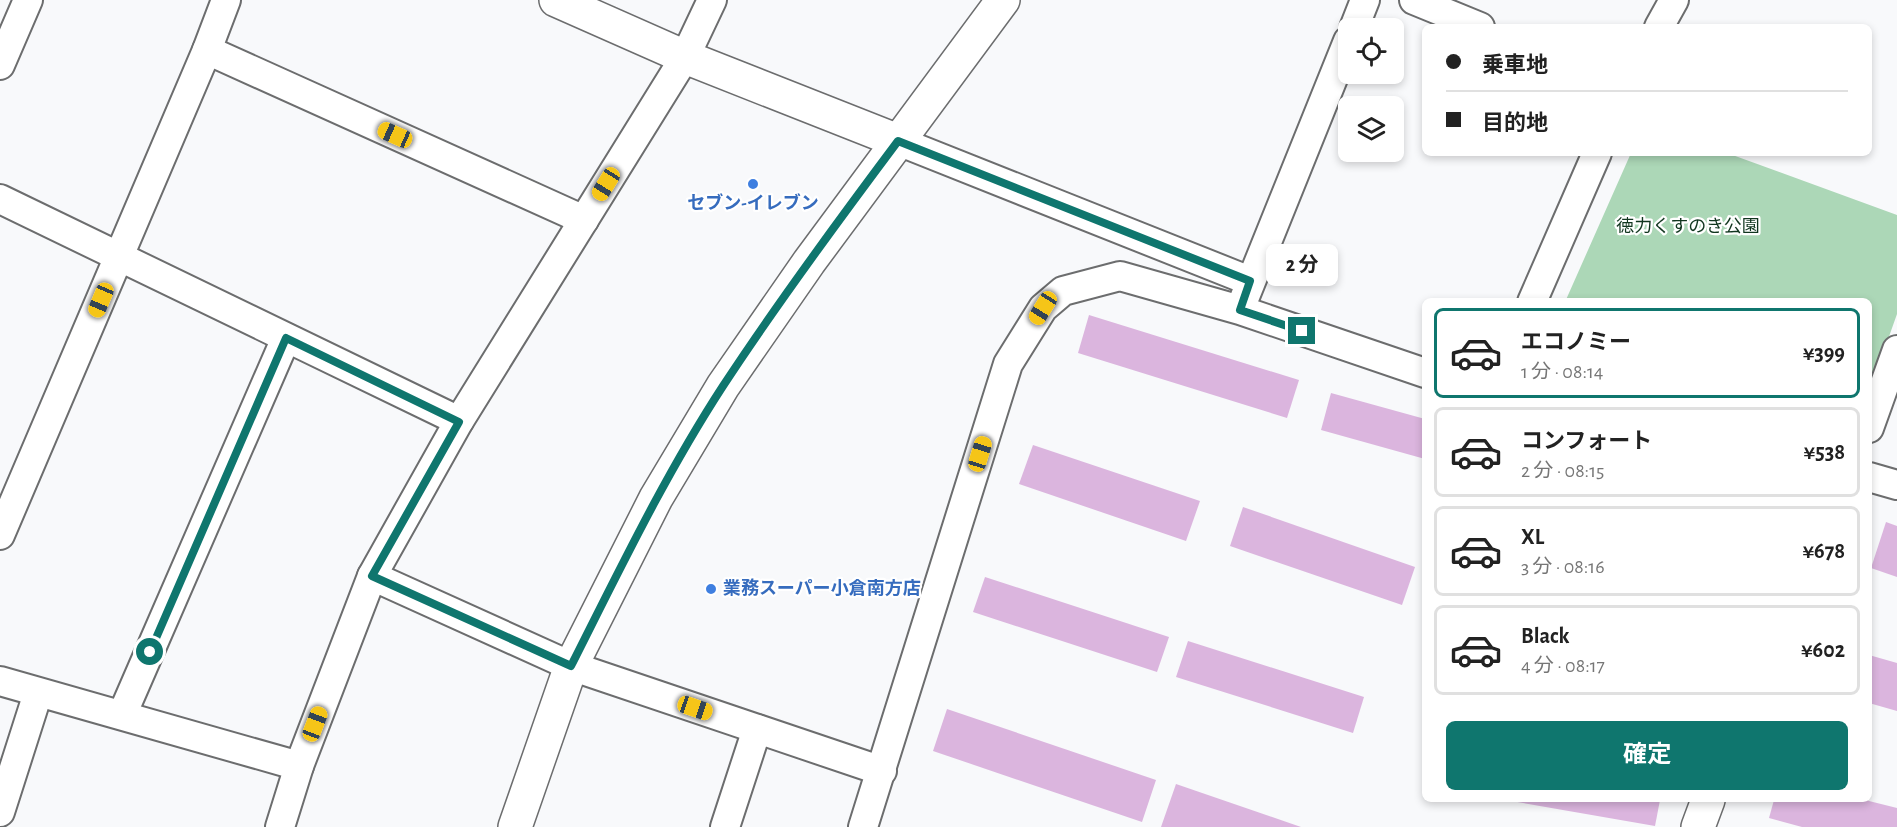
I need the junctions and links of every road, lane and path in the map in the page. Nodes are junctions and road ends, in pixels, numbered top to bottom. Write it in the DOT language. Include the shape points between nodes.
graph roads {
  1 [pos="28,0"];
  2 [pos="226,0"];
  3 [pos="556,0"];
  4 [pos="712,0"];
  5 [pos="1004,0"];
  6 [pos="1365,0"];
  7 [pos="1414,0"];
  8 [pos="1674,0"];
  9 [pos="1358,18"];
  10 [pos="1473,24"];
  11 [pos="1661,24"];
  12 [pos="207,50"];
  13 [pos="685,57"];
  14 [pos="0,65"];
  15 [pos="1338,65"];
  16 [pos="898,141"];
  17 [pos="1596,156"];
  18 [pos="0,199"];
  19 [pos="584,220"];
  20 [pos="119,257"];
  21 [pos="1250,281"];
  22 [pos="1534,298"];
  23 [pos="1240,310"];
  24 [pos="286,338"];
  25 [pos="1897,350"];
  26 [pos="1422,372"];
  27 [pos="1872,420"];
  28 [pos="459,422"];
  29 [pos="1872,478"];
  30 [pos="1897,485"];
  31 [pos="0,535"];
  32 [pos="372,576"];
  33 [pos="571,666"];
  34 [pos="0,681"];
  35 [pos="38,693"];
  36 [pos="122,715"];
  37 [pos="758,729"];
  38 [pos="300,766"];
  39 [pos="882,771"];
  40 [pos="1707,802"];
  41 [pos="0,812"];
  42 [pos="280,827"];
  43 [pos="515,827"];
  44 [pos="725,827"];
  45 [pos="863,827"];
  46 [pos="1698,827"];
  1 -- 14 [label="street"];
  2 -- 12 [label="street"];
  3 -- 13 [label="street"];
  4 -- 13 [label="street"];
  5 -- 16 [label="street"];
  6 -- 9 [label="street"];
  7 -- 10 [label="street"];
  8 -- 11 [label="street"];
  12 -- 19 [label="street"];
  12 -- 20 [label="street"];
  13 -- 16 [label="street"];
  13 -- 19 [label="street"];
  15 -- 21 [label="street"];
  16 -- 21 [label="street"];
  16 -- 33 [label="street" via="723,386 656,498"];
  17 -- 22 [label="street"];
  18 -- 20 [label="street"];
  19 -- 28 [label="street"];
  20 -- 24 [label="street"];
  20 -- 31 [label="street"];
  21 -- 23 [label="street"];
  23 -- 26 [label="street"];
  23 -- 39 [label="street" via="1120,276 1063,291 1043,308 1008,364"];
  24 -- 28 [label="street"];
  24 -- 36 [label="street"];
  25 -- 27 [label="street"];
  28 -- 32 [label="street"];
  29 -- 30 [label="street"];
  32 -- 33 [label="street"];
  32 -- 38 [label="street"];
  33 -- 37 [label="street"];
  33 -- 43 [label="street"];
  34 -- 35 [label="street"];
  35 -- 36 [label="street"];
  35 -- 41 [label="street"];
  36 -- 38 [label="street"];
  37 -- 39 [label="street"];
  37 -- 44 [label="street"];
  38 -- 42 [label="street"];
  39 -- 45 [label="street"];
  40 -- 46 [label="street"];
}
